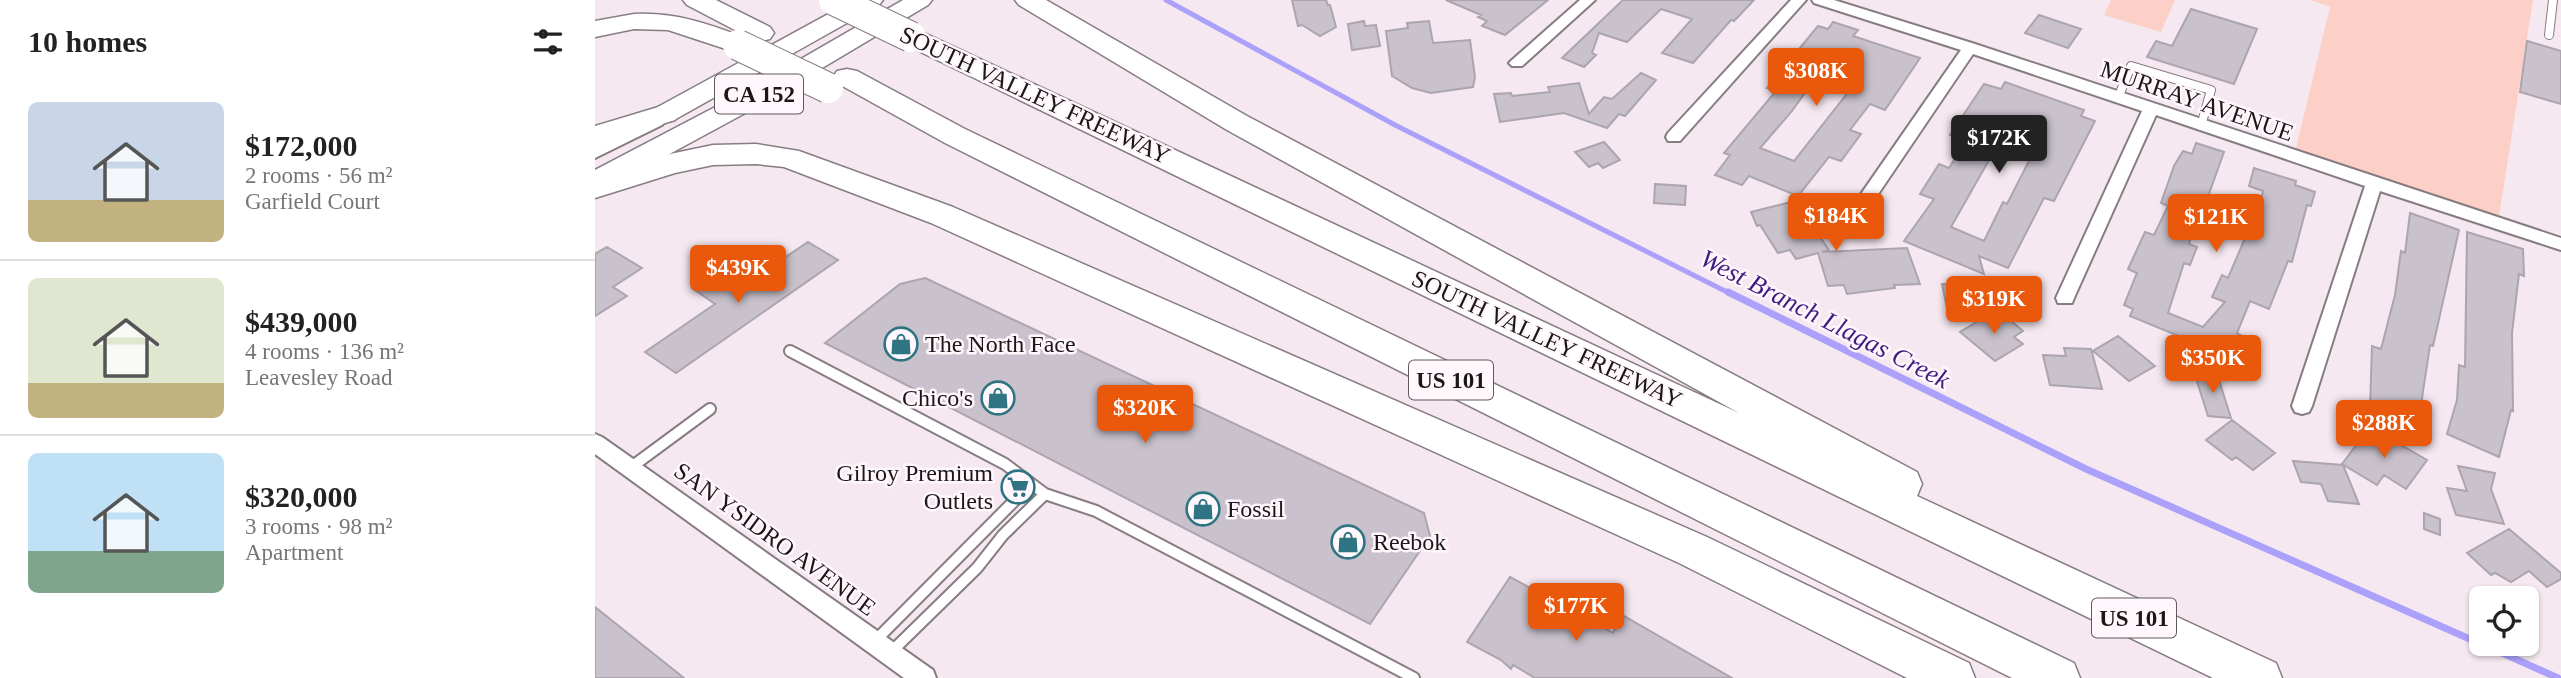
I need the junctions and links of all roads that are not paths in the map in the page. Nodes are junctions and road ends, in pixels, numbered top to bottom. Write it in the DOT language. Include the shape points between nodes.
graph roads {
  1 [pos="696,0"];
  2 [pos="834,0"];
  3 [pos="871,0"];
  4 [pos="921,0"];
  5 [pos="1028,0"];
  6 [pos="1588,0"];
  7 [pos="1799,0"];
  8 [pos="1819,0"];
  9 [pos="2553,0"];
  10 [pos="595,29"];
  11 [pos="2549,35"];
  12 [pos="750,39"];
  13 [pos="1970,47"];
  14 [pos="1517,63"];
  15 [pos="2118,97"];
  16 [pos="2151,109"];
  17 [pos="665,114"];
  18 [pos="2201,126"];
  19 [pos="595,136"];
  20 [pos="1674,137"];
  21 [pos="595,150"];
  22 [pos="595,182"];
  23 [pos="2374,185"];
  24 [pos="595,188"];
  25 [pos="1858,211"];
  26 [pos="2561,244"];
  27 [pos="2065,298"];
  28 [pos="790,351"];
  29 [pos="2302,406"];
  30 [pos="710,409"];
  31 [pos="595,443"];
  32 [pos="630,468"];
  33 [pos="1031,484"];
  34 [pos="1045,494"];
  35 [pos="2009,559"];
  36 [pos="882,648"];
  37 [pos="924,678"];
  38 [pos="1414,678"];
  39 [pos="1953,678"];
  40 [pos="2058,678"];
  41 [pos="2260,678"];
  1 -- 12 [label="highway"];
  2 -- 35 [label="highway, SOUTH VALLEY FREEWAY / US 101, bridge"];
  3 -- 17 [label="main road"];
  4 -- 22 [label="main road, CA 152"];
  5 -- 35 [label="highway" via="1237,123 1918,492"];
  6 -- 14 [label="street"];
  7 -- 20 [label="street"];
  8 -- 13 [label="street, MURRAY AVENUE"];
  9 -- 11 [label="lane"];
  10 -- 12 [label="highway" via="637,21 671,21"];
  12 -- 40 [label="highway, US 101, bridge"];
  13 -- 15 [label="street, MURRAY AVENUE"];
  13 -- 25 [label="street"];
  15 -- 16 [label="street, MURRAY AVENUE"];
  15 -- 18 [label="lane" via="2131,66 2211,90"];
  16 -- 18 [label="street, MURRAY AVENUE"];
  16 -- 27 [label="street"];
  17 -- 19 [label="highway"];
  17 -- 21 [label="main road"];
  18 -- 23 [label="street, MURRAY AVENUE"];
  23 -- 26 [label="street, MURRAY AVENUE"];
  23 -- 29 [label="street"];
  24 -- 39 [label="highway" via="713,155 756,153 800,162 942,215 1681,545"];
  28 -- 33 [label="lane" via="1005,464"];
  30 -- 32 [label="lane"];
  31 -- 32 [label="street, SAN YSIDRO AVENUE"];
  32 -- 36 [label="street, SAN YSIDRO AVENUE"];
  33 -- 34 [label="lane"];
  33 -- 36 [label="lane" via="975,538"];
  34 -- 36 [label="lane" via="978,568"];
  34 -- 38 [label="lane" via="1096,511"];
  35 -- 41 [label="highway, SOUTH VALLEY FREEWAY / US 101"];
  36 -- 37 [label="street, SAN YSIDRO AVENUE"];
}
